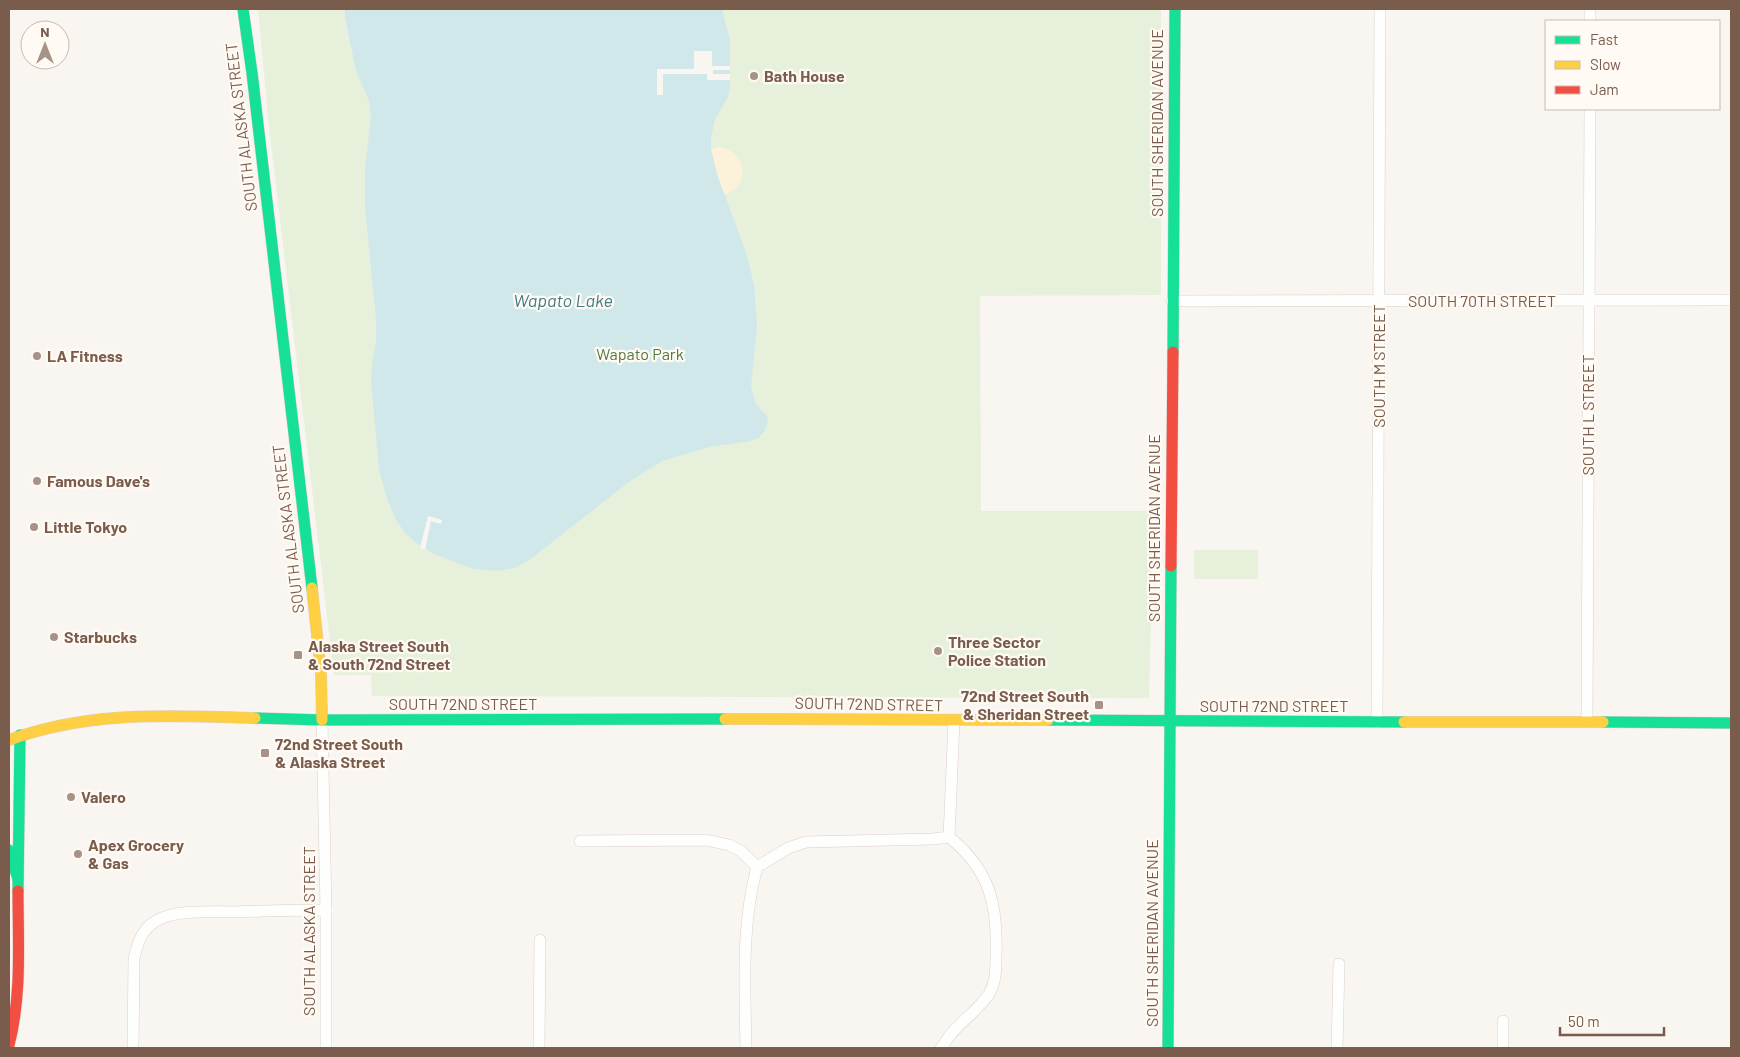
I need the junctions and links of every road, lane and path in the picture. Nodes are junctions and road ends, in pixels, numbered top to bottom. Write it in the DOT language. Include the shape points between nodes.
graph roads {
  1 [pos="243,9"];
  2 [pos="1175,9"];
  3 [pos="1380,9"];
  4 [pos="1590,110"];
  5 [pos="1589,300"];
  6 [pos="1731,300"];
  7 [pos="1172,301"];
  8 [pos="1379,301"];
  9 [pos="322,720"];
  10 [pos="954,721"];
  11 [pos="1169,722"];
  12 [pos="1377,722"];
  13 [pos="1587,722"];
  14 [pos="1731,723"];
  15 [pos="20,735"];
  16 [pos="9,740"];
  17 [pos="949,837"];
  18 [pos="580,841"];
  19 [pos="9,850"];
  20 [pos="757,866"];
  21 [pos="18,879"];
  22 [pos="326,910"];
  23 [pos="540,940"];
  24 [pos="1339,964"];
  25 [pos="1503,1021"];
  26 [pos="9,1046"];
  27 [pos="133,1048"];
  28 [pos="326,1048"];
  29 [pos="539,1048"];
  30 [pos="746,1048"];
  31 [pos="941,1048"];
  32 [pos="1168,1048"];
  33 [pos="1337,1048"];
  34 [pos="1503,1048"];
  1 -- 9 [label="main road, SOUTH ALASKA STREET" via="316,625"];
  2 -- 7 [label="main road, SOUTH SHERIDAN AVENUE"];
  3 -- 8 [label="street, SOUTH M STREET"];
  4 -- 5 [label="street, SOUTH L STREET"];
  5 -- 6 [label="street, SOUTH 70TH STREET"];
  5 -- 8 [label="street, SOUTH 70TH STREET"];
  5 -- 13 [label="street, SOUTH L STREET"];
  7 -- 8 [label="street, SOUTH 70TH STREET"];
  7 -- 11 [label="main road, SOUTH SHERIDAN AVENUE"];
  8 -- 12 [label="street, SOUTH M STREET"];
  9 -- 10 [label="main road, SOUTH 72ND STREET"];
  9 -- 15 [label="main road, SOUTH 72ND STREET" via="123,716 80,720"];
  9 -- 22 [label="street, SOUTH ALASKA STREET"];
  10 -- 11 [label="main road, SOUTH 72ND STREET"];
  10 -- 17 [label="street"];
  11 -- 12 [label="main road, SOUTH 72ND STREET"];
  11 -- 32 [label="main road, SOUTH SHERIDAN AVENUE"];
  12 -- 13 [label="main road, SOUTH 72ND STREET"];
  13 -- 14 [label="main road, SOUTH 72ND STREET"];
  15 -- 16 [label="main road, SOUTH 72ND STREET"];
  15 -- 21 [label="main road"];
  17 -- 20 [label="street" via="806,842 788,848"];
  17 -- 31 [label="street" via="966,851 987,884 995,918 996,965 990,993"];
  18 -- 20 [label="street" via="706,840 741,851"];
  19 -- 21 [label="main road"];
  20 -- 30 [label="street" via="747,913"];
  21 -- 26 [label="main road" via="17,1003"];
  22 -- 27 [label="street" via="187,913 154,921 146,929 134,959"];
  22 -- 28 [label="street, SOUTH ALASKA STREET"];
  23 -- 29 [label="street"];
  24 -- 33 [label="street"];
  25 -- 34 [label="street"];
}
